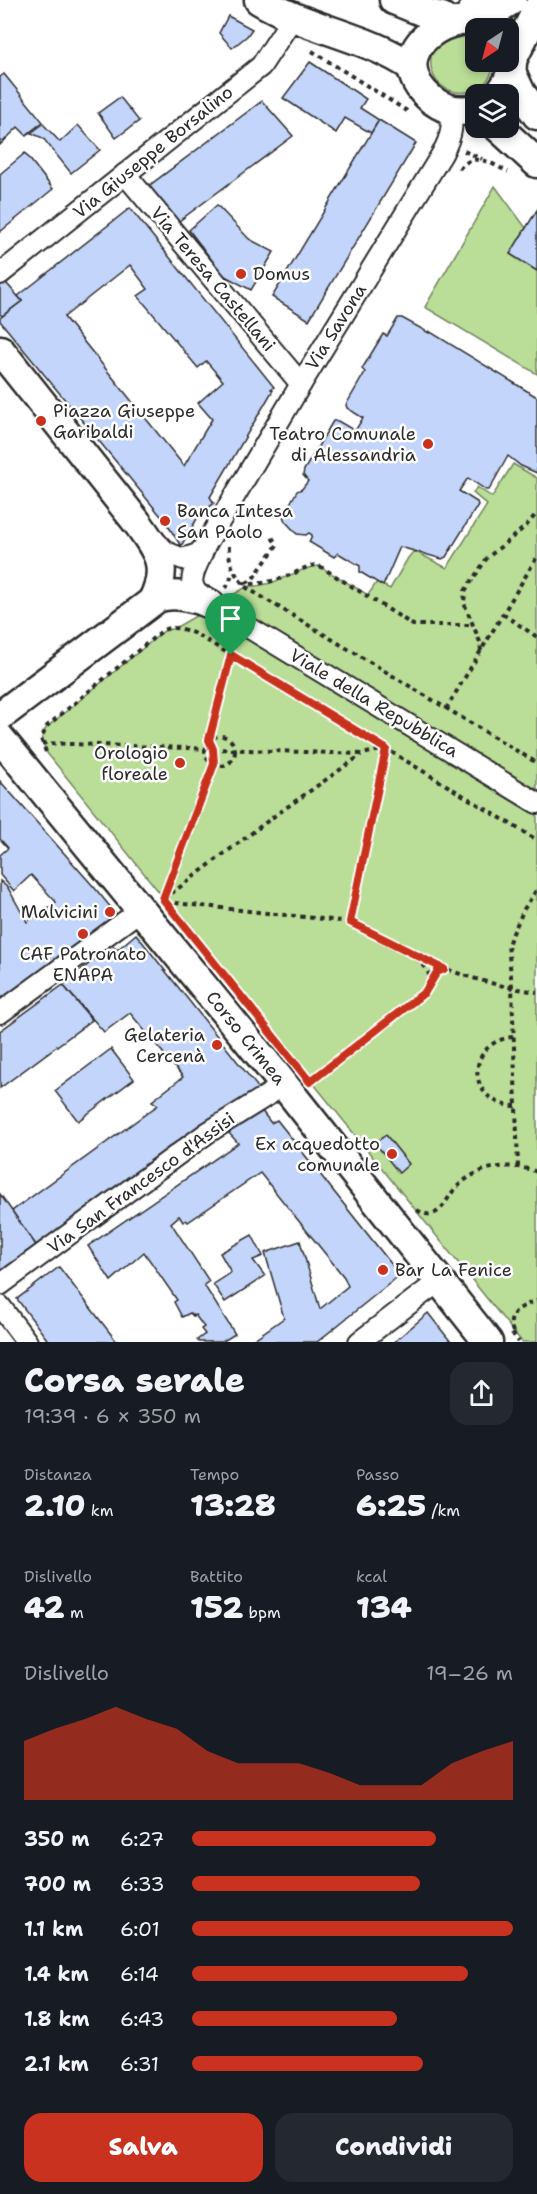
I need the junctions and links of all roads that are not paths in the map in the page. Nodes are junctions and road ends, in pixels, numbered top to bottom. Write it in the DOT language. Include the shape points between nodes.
graph roads {
  1 [pos="259,0"];
  2 [pos="394,0"];
  3 [pos="512,0"];
  4 [pos="537,10"];
  5 [pos="471,13"];
  6 [pos="293,17"];
  7 [pos="442,17"];
  8 [pos="484,18"];
  9 [pos="519,43"];
  10 [pos="412,67"];
  11 [pos="511,72"];
  12 [pos="465,110"];
  13 [pos="465,110"];
  14 [pos="537,115"];
  15 [pos="510,138"];
  16 [pos="537,163"];
  17 [pos="125,174"];
  18 [pos="0,274"];
  19 [pos="0,350"];
  20 [pos="301,384"];
  21 [pos="139,525"];
  22 [pos="205,546"];
  23 [pos="153,600"];
  24 [pos="210,604"];
  25 [pos="26,699"];
  26 [pos="0,717"];
  27 [pos="9,749"];
  28 [pos="537,803"];
  29 [pos="157,900"];
  30 [pos="0,1012"];
  31 [pos="300,1081"];
  32 [pos="439,1281"];
  33 [pos="0,1285"];
  34 [pos="0,1306"];
  35 [pos="495,1332"];
  36 [pos="27,1342"];
  37 [pos="359,1342"];
  1 -- 6 [label="street"];
  2 -- 7 [label="street"];
  3 -- 5 [label="street" via="494,11"];
  4 -- 9 [label="street"];
  5 -- 7 [label="street"];
  5 -- 8 [label="street"];
  6 -- 10 [label="street" via="392,54"];
  6 -- 17 [label="street, Via Giuseppe Borsalino" via="261,66"];
  7 -- 10 [label="street" via="417,42"];
  10 -- 12 [label="street" via="421,88 434,101"];
  11 -- 14 [label="street"];
  13 -- 20 [label="street, Via Savona" via="450,117 442,154"];
  15 -- 16 [label="street"];
  17 -- 18 [label="street, Via Giuseppe Borsalino"];
  17 -- 20 [label="street, Via Teresa Castellani"];
  19 -- 21 [label="street"];
  20 -- 22 [label="street, Via Savona"];
  21 -- 22 [label="street" via="175,558 191,558"];
  21 -- 23 [label="street" via="161,561 161,580"];
  22 -- 24 [label="street, Via Savona" via="192,583 199,596"];
  23 -- 24 [label="street" via="172,596"];
  23 -- 25 [label="street"];
  24 -- 28 [label="street, Viale della Repubblica"];
  25 -- 26 [label="street"];
  25 -- 27 [label="street" via="15,715"];
  27 -- 29 [label="street, Corso Crimea"];
  29 -- 30 [label="street"];
  29 -- 31 [label="street, Corso Crimea"];
  31 -- 32 [label="street, Corso Crimea"];
  31 -- 33 [label="street, Via San Francesco d'Assisi" via="207,1133"];
  32 -- 35 [label="street, Corso Crimea"];
  32 -- 37 [label="street"];
  34 -- 36 [label="street"];
}
